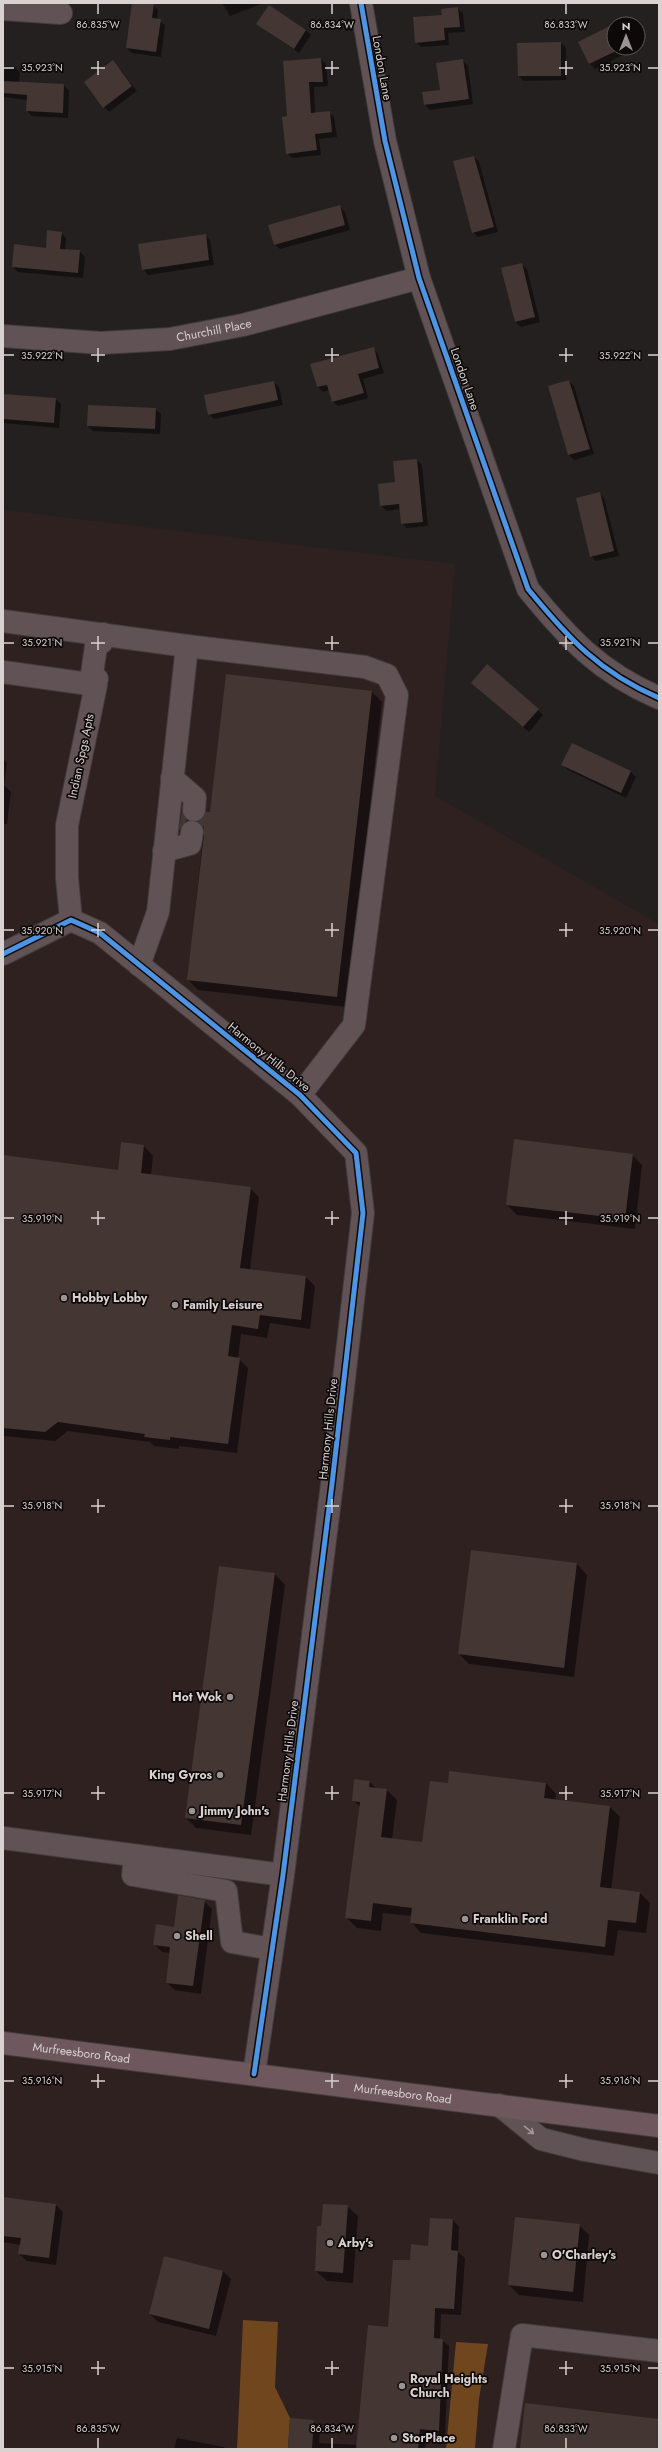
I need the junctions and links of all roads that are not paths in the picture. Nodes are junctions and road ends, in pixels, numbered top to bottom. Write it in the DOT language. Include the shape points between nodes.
graph roads {
  1 [pos="361,3"];
  2 [pos="3,9"];
  3 [pos="61,13"];
  4 [pos="418,278"];
  5 [pos="3,336"];
  6 [pos="3,621"];
  7 [pos="102,638"];
  8 [pos="187,646"];
  9 [pos="3,672"];
  10 [pos="97,682"];
  11 [pos="659,698"];
  12 [pos="172,778"];
  13 [pos="194,810"];
  14 [pos="192,832"];
  15 [pos="164,850"];
  16 [pos="71,920"];
  17 [pos="3,954"];
  18 [pos="139,965"];
  19 [pos="300,1095"];
  20 [pos="3,1838"];
  21 [pos="135,1856"];
  22 [pos="231,1868"];
  23 [pos="283,1875"];
  24 [pos="226,1891"];
  25 [pos="272,1949"];
  26 [pos="3,2042"];
  27 [pos="254,2074"];
  28 [pos="499,2106"];
  29 [pos="659,2126"];
  30 [pos="659,2163"];
  31 [pos="659,2351"];
  32 [pos="504,2449"];
  1 -- 4 [label="street, London Lane" via="385,141"];
  2 -- 3 [label="street"];
  4 -- 5 [label="street, Churchill Place" via="243,325 170,339 101,343"];
  4 -- 11 [label="street, London Lane" via="528,589 562,631 604,669"];
  6 -- 7 [label="street"];
  7 -- 8 [label="street"];
  7 -- 10 [label="street" via="96,646 92,674"];
  8 -- 12 [label="street"];
  8 -- 19 [label="street" via="364,666 387,675 397,695 354,1025"];
  9 -- 10 [label="street"];
  10 -- 16 [label="street, Indian Spgs Apts" via="66,825"];
  12 -- 13 [label="street" via="195,798"];
  12 -- 15 [label="street"];
  14 -- 15 [label="street" via="190,844"];
  15 -- 18 [label="street" via="158,912"];
  16 -- 17 [label="street"];
  16 -- 18 [label="street, Harmony Hills Drive" via="100,933"];
  18 -- 19 [label="street, Harmony Hills Drive"];
  19 -- 23 [label="street, Harmony Hills Drive" via="356,1153 363,1213"];
  20 -- 21 [label="street"];
  21 -- 22 [label="street"];
  21 -- 24 [label="street" via="133,1875"];
  22 -- 23 [label="street"];
  22 -- 24 [label="street"];
  23 -- 25 [label="street, Harmony Hills Drive"];
  24 -- 25 [label="street" via="232,1942"];
  25 -- 27 [label="street, Harmony Hills Drive"];
  26 -- 27 [label="highway, Murfreesboro Road"];
  27 -- 28 [label="highway, Murfreesboro Road"];
  28 -- 29 [label="highway, Murfreesboro Road"];
  28 -- 30 [label="street, one-way" via="541,2139 585,2150"];
  31 -- 32 [label="street" via="522,2335"];
}
